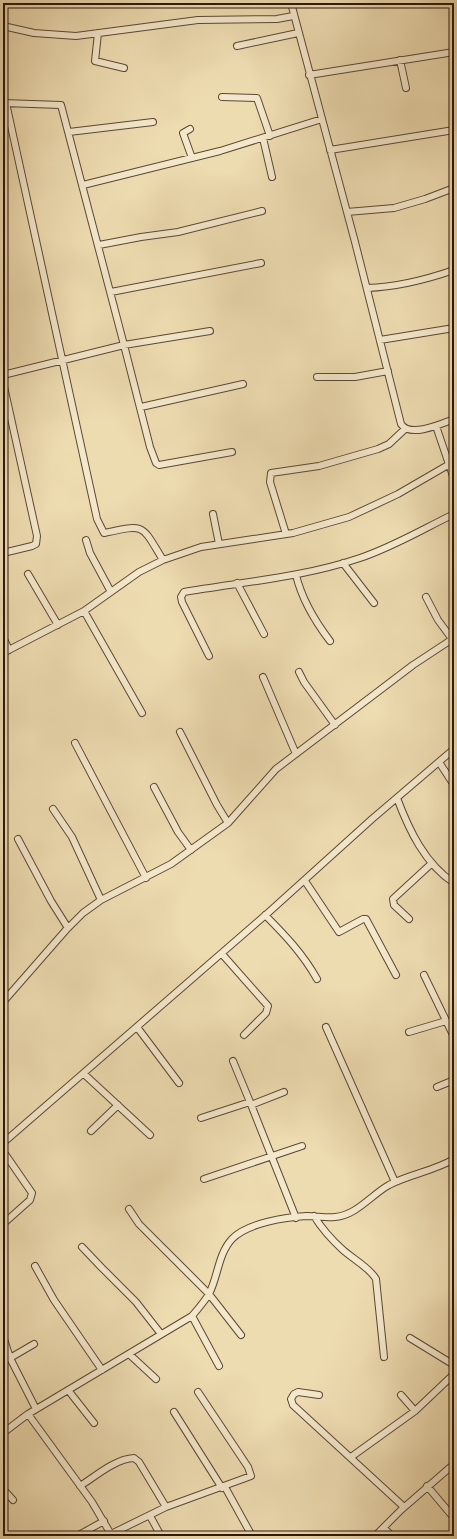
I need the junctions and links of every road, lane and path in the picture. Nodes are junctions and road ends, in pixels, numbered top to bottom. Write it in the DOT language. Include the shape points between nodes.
graph roads {
  1 [pos="291,3"];
  2 [pos="294,16"];
  3 [pos="3,26"];
  4 [pos="98,33"];
  5 [pos="298,33"];
  6 [pos="237,46"];
  7 [pos="454,52"];
  8 [pos="400,60"];
  9 [pos="124,68"];
  10 [pos="309,74"];
  11 [pos="406,88"];
  12 [pos="222,97"];
  13 [pos="5,103"];
  14 [pos="322,119"];
  15 [pos="153,122"];
  16 [pos="190,129"];
  17 [pos="454,130"];
  18 [pos="69,132"];
  19 [pos="267,137"];
  20 [pos="330,150"];
  21 [pos="192,158"];
  22 [pos="272,177"];
  23 [pos="83,185"];
  24 [pos="454,188"];
  25 [pos="262,211"];
  26 [pos="347,212"];
  27 [pos="99,245"];
  28 [pos="261,263"];
  29 [pos="454,270"];
  30 [pos="367,288"];
  31 [pos="111,292"];
  32 [pos="454,328"];
  33 [pos="210,331"];
  34 [pos="380,340"];
  35 [pos="124,345"];
  36 [pos="62,361"];
  37 [pos="388,371"];
  38 [pos="3,375"];
  39 [pos="317,377"];
  40 [pos="3,382"];
  41 [pos="243,384"];
  42 [pos="141,407"];
  43 [pos="454,419"];
  44 [pos="436,426"];
  45 [pos="405,429"];
  46 [pos="232,452"];
  47 [pos="448,465"];
  48 [pos="454,479"];
  49 [pos="213,514"];
  50 [pos="454,514"];
  51 [pos="286,534"];
  52 [pos="86,540"];
  53 [pos="219,544"];
  54 [pos="3,553"];
  55 [pos="163,560"];
  56 [pos="343,563"];
  57 [pos="28,574"];
  58 [pos="296,575"];
  59 [pos="237,583"];
  60 [pos="111,592"];
  61 [pos="426,597"];
  62 [pos="374,603"];
  63 [pos="84,611"];
  64 [pos="58,625"];
  65 [pos="264,634"];
  66 [pos="3,637"];
  67 [pos="453,638"];
  68 [pos="330,641"];
  69 [pos="9,650"];
  70 [pos="3,653"];
  71 [pos="209,656"];
  72 [pos="299,672"];
  73 [pos="263,677"];
  74 [pos="142,713"];
  75 [pos="335,725"];
  76 [pos="180,732"];
  77 [pos="75,743"];
  78 [pos="454,749"];
  79 [pos="296,754"];
  80 [pos="439,762"];
  81 [pos="454,785"];
  82 [pos="154,787"];
  83 [pos="397,798"];
  84 [pos="53,810"];
  85 [pos="228,823"];
  86 [pos="18,839"];
  87 [pos="191,850"];
  88 [pos="431,864"];
  89 [pos="146,878"];
  90 [pos="305,880"];
  91 [pos="454,883"];
  92 [pos="102,900"];
  93 [pos="266,915"];
  94 [pos="409,919"];
  95 [pos="68,928"];
  96 [pos="222,954"];
  97 [pos="396,974"];
  98 [pos="424,975"];
  99 [pos="317,979"];
  100 [pos="3,1002"];
  101 [pos="446,1021"];
  102 [pos="137,1027"];
  103 [pos="326,1027"];
  104 [pos="409,1032"];
  105 [pos="244,1036"];
  106 [pos="454,1037"];
  107 [pos="233,1061"];
  108 [pos="84,1074"];
  109 [pos="454,1080"];
  110 [pos="179,1083"];
  111 [pos="437,1087"];
  112 [pos="284,1092"];
  113 [pos="251,1104"];
  114 [pos="118,1105"];
  115 [pos="201,1118"];
  116 [pos="91,1131"];
  117 [pos="150,1135"];
  118 [pos="3,1143"];
  119 [pos="302,1146"];
  120 [pos="3,1151"];
  121 [pos="272,1157"];
  122 [pos="454,1159"];
  123 [pos="204,1179"];
  124 [pos="395,1182"];
  125 [pos="129,1209"];
  126 [pos="314,1216"];
  127 [pos="296,1218"];
  128 [pos="3,1224"];
  129 [pos="82,1247"];
  130 [pos="35,1266"];
  131 [pos="209,1294"];
  132 [pos="192,1316"];
  133 [pos="162,1334"];
  134 [pos="241,1335"];
  135 [pos="3,1336"];
  136 [pos="410,1338"];
  137 [pos="34,1344"];
  138 [pos="129,1354"];
  139 [pos="384,1357"];
  140 [pos="10,1358"];
  141 [pos="454,1365"];
  142 [pos="220,1366"];
  143 [pos="102,1370"];
  144 [pos="454,1374"];
  145 [pos="156,1379"];
  146 [pos="68,1390"];
  147 [pos="198,1392"];
  148 [pos="319,1395"];
  149 [pos="401,1396"];
  150 [pos="36,1409"];
  151 [pos="174,1412"];
  152 [pos="415,1412"];
  153 [pos="28,1414"];
  154 [pos="94,1423"];
  155 [pos="4,1430"];
  156 [pos="351,1457"];
  157 [pos="454,1464"];
  158 [pos="80,1486"];
  159 [pos="427,1486"];
  160 [pos="224,1487"];
  161 [pos="3,1489"];
  162 [pos="13,1500"];
  163 [pos="166,1507"];
  164 [pos="404,1507"];
  165 [pos="150,1516"];
  166 [pos="454,1518"];
  167 [pos="104,1522"];
  168 [pos="384,1528"];
  169 [pos="111,1535"];
  170 [pos="78,1536"];
  171 [pos="161,1536"];
  172 [pos="252,1536"];
  173 [pos="375,1536"];
  174 [pos="392,1536"];
  1 -- 2 [label="street"];
  2 -- 4 [label="street" via="277,19 198,20"];
  2 -- 5 [label="street"];
  3 -- 4 [label="street" via="52,35 76,36"];
  4 -- 9 [label="street" via="95,61"];
  5 -- 6 [label="street"];
  5 -- 10 [label="street"];
  7 -- 8 [label="street"];
  8 -- 10 [label="street"];
  8 -- 11 [label="street"];
  10 -- 14 [label="street"];
  12 -- 19 [label="street" via="258,98"];
  13 -- 18 [label="street" via="60,104"];
  13 -- 36 [label="street"];
  14 -- 19 [label="street"];
  14 -- 20 [label="street"];
  15 -- 18 [label="street"];
  16 -- 21 [label="street" via="183,133"];
  17 -- 20 [label="street"];
  18 -- 23 [label="street"];
  19 -- 21 [label="street"];
  19 -- 22 [label="street"];
  20 -- 26 [label="street"];
  21 -- 23 [label="street"];
  23 -- 27 [label="street"];
  24 -- 26 [label="street" via="394,208"];
  25 -- 27 [label="street" via="178,232"];
  26 -- 30 [label="street"];
  27 -- 31 [label="street"];
  28 -- 31 [label="street"];
  29 -- 30 [label="street" via="409,284"];
  30 -- 34 [label="street"];
  31 -- 35 [label="street"];
  32 -- 34 [label="street"];
  33 -- 35 [label="street"];
  34 -- 37 [label="street"];
  35 -- 36 [label="street"];
  35 -- 42 [label="street"];
  36 -- 38 [label="street"];
  36 -- 55 [label="street" via="101,530 104,532 135,527 143,530"];
  37 -- 39 [label="street" via="355,377"];
  37 -- 45 [label="street" via="401,424"];
  40 -- 54 [label="street" via="37,536 36,544"];
  41 -- 42 [label="street"];
  42 -- 46 [label="street" via="150,447 159,465"];
  43 -- 44 [label="street"];
  44 -- 45 [label="street" via="412,431"];
  44 -- 47 [label="street"];
  45 -- 51 [label="street" via="390,444 373,451 319,466 271,473 270,482"];
  47 -- 48 [label="street"];
  47 -- 51 [label="street" via="398,494 350,517"];
  49 -- 53 [label="street"];
  50 -- 56 [label="street" via="393,544"];
  51 -- 53 [label="street"];
  52 -- 60 [label="street" via="90,553"];
  53 -- 55 [label="street" via="187,551"];
  55 -- 60 [label="street" via="139,572"];
  56 -- 58 [label="street"];
  56 -- 62 [label="street"];
  57 -- 64 [label="street"];
  58 -- 59 [label="street"];
  58 -- 68 [label="street" via="307,608"];
  59 -- 65 [label="street"];
  59 -- 71 [label="street" via="181,594 182,602"];
  60 -- 63 [label="street"];
  61 -- 67 [label="street" via="438,620"];
  63 -- 64 [label="street"];
  63 -- 74 [label="street"];
  64 -- 69 [label="street"];
  66 -- 69 [label="street"];
  67 -- 75 [label="street" via="413,665"];
  69 -- 70 [label="street"];
  72 -- 75 [label="street"];
  73 -- 79 [label="street"];
  75 -- 79 [label="street"];
  76 -- 85 [label="street"];
  77 -- 89 [label="street"];
  78 -- 80 [label="street"];
  79 -- 85 [label="street" via="262,783"];
  80 -- 81 [label="street"];
  80 -- 83 [label="street"];
  82 -- 87 [label="street" via="178,832"];
  83 -- 88 [label="street" via="411,830"];
  83 -- 90 [label="street"];
  84 -- 92 [label="street" via="72,837"];
  85 -- 87 [label="street"];
  86 -- 95 [label="street"];
  87 -- 89 [label="street"];
  88 -- 91 [label="street"];
  88 -- 94 [label="street" via="393,899 394,906"];
  89 -- 92 [label="street"];
  90 -- 93 [label="street"];
  90 -- 97 [label="street" via="339,932 366,919"];
  92 -- 95 [label="street" via="83,913"];
  93 -- 96 [label="street"];
  93 -- 99 [label="street" via="303,956"];
  95 -- 100 [label="street"];
  96 -- 102 [label="street"];
  96 -- 105 [label="street" via="268,1006 266,1013"];
  98 -- 101 [label="street"];
  101 -- 104 [label="street"];
  101 -- 106 [label="street"];
  102 -- 108 [label="street"];
  102 -- 110 [label="street"];
  103 -- 124 [label="street"];
  107 -- 113 [label="street"];
  108 -- 114 [label="street"];
  108 -- 118 [label="street"];
  109 -- 111 [label="street"];
  112 -- 113 [label="street"];
  113 -- 115 [label="street"];
  113 -- 121 [label="street"];
  114 -- 116 [label="street"];
  114 -- 117 [label="street"];
  119 -- 121 [label="street"];
  120 -- 128 [label="street" via="32,1193 30,1200"];
  121 -- 123 [label="street"];
  121 -- 127 [label="street"];
  122 -- 124 [label="street"];
  124 -- 126 [label="street" via="346,1215"];
  125 -- 131 [label="street" via="139,1224"];
  126 -- 127 [label="street"];
  126 -- 139 [label="street" via="343,1250 376,1279"];
  127 -- 131 [label="street" via="273,1220 250,1227 233,1238 225,1249"];
  129 -- 133 [label="street" via="136,1302"];
  130 -- 143 [label="street" via="54,1300"];
  131 -- 132 [label="street"];
  131 -- 134 [label="street"];
  132 -- 133 [label="street"];
  132 -- 142 [label="street"];
  133 -- 138 [label="street"];
  135 -- 140 [label="street"];
  136 -- 141 [label="street"];
  137 -- 140 [label="street"];
  138 -- 143 [label="street"];
  138 -- 145 [label="street"];
  140 -- 150 [label="street"];
  143 -- 146 [label="street"];
  144 -- 152 [label="street"];
  146 -- 150 [label="street"];
  146 -- 154 [label="street"];
  147 -- 160 [label="street" via="250,1471 249,1478"];
  148 -- 156 [label="street" via="298,1392 291,1399 293,1406"];
  149 -- 152 [label="street"];
  150 -- 153 [label="street"];
  151 -- 160 [label="street"];
  152 -- 156 [label="street"];
  153 -- 155 [label="street"];
  153 -- 158 [label="street"];
  156 -- 164 [label="street"];
  157 -- 159 [label="street"];
  158 -- 163 [label="street" via="115,1464 134,1458"];
  158 -- 167 [label="street"];
  159 -- 164 [label="street"];
  159 -- 166 [label="street"];
  160 -- 163 [label="street"];
  160 -- 172 [label="street"];
  161 -- 162 [label="street"];
  163 -- 165 [label="street"];
  164 -- 168 [label="street"];
  165 -- 169 [label="street"];
  165 -- 171 [label="street"];
  167 -- 169 [label="street"];
  167 -- 170 [label="street"];
  168 -- 173 [label="street"];
  168 -- 174 [label="street"];
}
